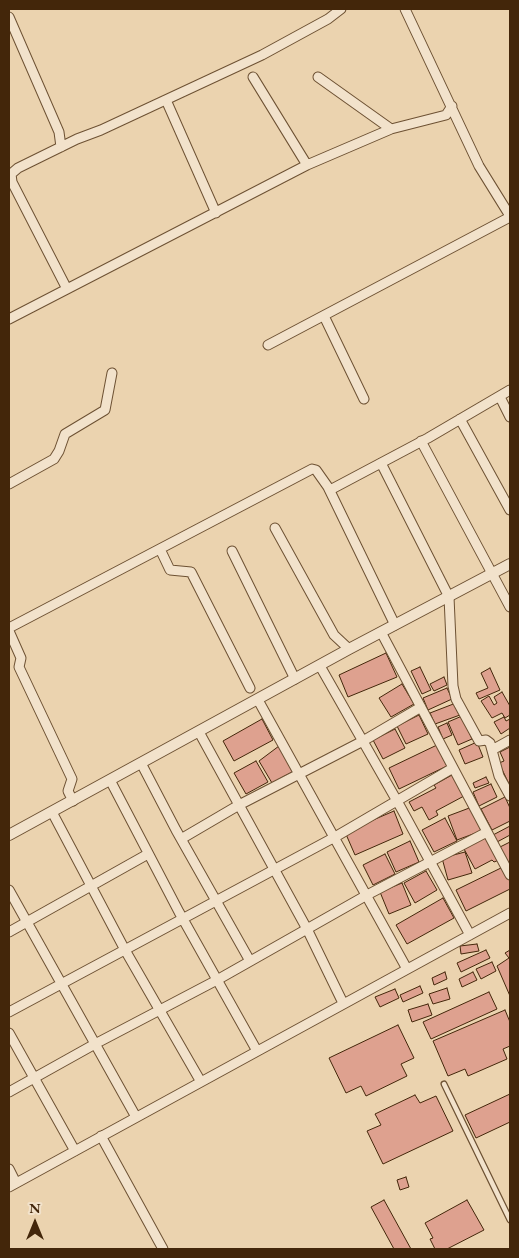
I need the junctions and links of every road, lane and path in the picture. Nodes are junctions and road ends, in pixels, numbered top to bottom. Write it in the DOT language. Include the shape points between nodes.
graph roads {
  1 [pos="341,9"];
  2 [pos="405,9"];
  3 [pos="9,17"];
  4 [pos="253,77"];
  5 [pos="318,77"];
  6 [pos="166,100"];
  7 [pos="452,106"];
  8 [pos="391,128"];
  9 [pos="59,132"];
  10 [pos="77,139"];
  11 [pos="61,147"];
  12 [pos="307,165"];
  13 [pos="216,213"];
  14 [pos="510,217"];
  15 [pos="67,288"];
  16 [pos="324,316"];
  17 [pos="9,320"];
  18 [pos="268,345"];
  19 [pos="112,373"];
  20 [pos="510,390"];
  21 [pos="500,397"];
  22 [pos="364,399"];
  23 [pos="510,416"];
  24 [pos="460,419"];
  25 [pos="421,441"];
  26 [pos="381,463"];
  27 [pos="9,484"];
  28 [pos="330,490"];
  29 [pos="510,510"];
  30 [pos="275,528"];
  31 [pos="160,549"];
  32 [pos="232,552"];
  33 [pos="510,564"];
  34 [pos="492,574"];
  35 [pos="449,597"];
  36 [pos="510,607"];
  37 [pos="395,625"];
  38 [pos="9,630"];
  39 [pos="381,632"];
  40 [pos="349,649"];
  41 [pos="320,666"];
  42 [pos="295,679"];
  43 [pos="250,688"];
  44 [pos="258,700"];
  45 [pos="421,707"];
  46 [pos="199,732"];
  47 [pos="510,740"];
  48 [pos="362,741"];
  49 [pos="492,750"];
  50 [pos="141,763"];
  51 [pos="453,768"];
  52 [pos="299,773"];
  53 [pos="110,780"];
  54 [pos="510,796"];
  55 [pos="73,800"];
  56 [pos="397,800"];
  57 [pos="239,805"];
  58 [pos="52,812"];
  59 [pos="487,832"];
  60 [pos="9,835"];
  61 [pos="335,837"];
  62 [pos="181,839"];
  63 [pos="148,854"];
  64 [pos="431,861"];
  65 [pos="275,869"];
  66 [pos="510,875"];
  67 [pos="91,886"];
  68 [pos="9,890"];
  69 [pos="367,895"];
  70 [pos="216,900"];
  71 [pos="510,913"];
  72 [pos="182,918"];
  73 [pos="27,922"];
  74 [pos="307,929"];
  75 [pos="9,932"];
  76 [pos="470,935"];
  77 [pos="125,950"];
  78 [pos="250,961"];
  79 [pos="407,969"];
  80 [pos="217,980"];
  81 [pos="62,984"];
  82 [pos="343,1004"];
  83 [pos="159,1010"];
  84 [pos="9,1012"];
  85 [pos="9,1033"];
  86 [pos="95,1044"];
  87 [pos="257,1051"];
  88 [pos="33,1077"];
  89 [pos="201,1082"];
  90 [pos="444,1084"];
  91 [pos="9,1092"];
  92 [pos="136,1118"];
  93 [pos="101,1136"];
  94 [pos="75,1151"];
  95 [pos="9,1169"];
  96 [pos="13,1185"];
  97 [pos="510,1220"];
  98 [pos="163,1249"];
  1 -- 6 [label="street" via="328,20 262,55"];
  2 -- 7 [label="street"];
  3 -- 9 [label="street"];
  4 -- 12 [label="street"];
  5 -- 8 [label="street"];
  6 -- 10 [label="street"];
  6 -- 13 [label="street"];
  7 -- 8 [label="street" via="446,114"];
  7 -- 14 [label="street" via="479,166"];
  8 -- 12 [label="street"];
  9 -- 10 [label="street"];
  9 -- 11 [label="street"];
  10 -- 11 [label="street"];
  11 -- 15 [label="street" via="11,174 12,182"];
  12 -- 13 [label="street"];
  13 -- 15 [label="street"];
  14 -- 16 [label="street"];
  15 -- 17 [label="street"];
  16 -- 18 [label="street"];
  16 -- 22 [label="street"];
  19 -- 27 [label="street" via="105,410 65,434 54,459"];
  20 -- 21 [label="street"];
  21 -- 23 [label="street"];
  21 -- 24 [label="street"];
  24 -- 25 [label="street"];
  24 -- 29 [label="street"];
  25 -- 26 [label="street"];
  25 -- 34 [label="street"];
  26 -- 28 [label="street"];
  26 -- 35 [label="street"];
  28 -- 31 [label="street" via="312,469"];
  28 -- 37 [label="street"];
  30 -- 40 [label="street" via="334,635"];
  31 -- 38 [label="street"];
  31 -- 43 [label="street" via="170,570 191,572"];
  32 -- 42 [label="street"];
  33 -- 34 [label="street"];
  34 -- 35 [label="street"];
  34 -- 36 [label="street"];
  35 -- 37 [label="street"];
  35 -- 49 [label="street" via="456,700 479,740 490,743"];
  37 -- 39 [label="street"];
  38 -- 55 [label="street" via="21,658 19,667 72,779 68,791"];
  39 -- 40 [label="street"];
  39 -- 45 [label="street"];
  40 -- 41 [label="street"];
  41 -- 42 [label="street"];
  41 -- 48 [label="street"];
  42 -- 44 [label="street"];
  44 -- 46 [label="street"];
  44 -- 52 [label="street"];
  45 -- 48 [label="street"];
  45 -- 51 [label="street"];
  46 -- 50 [label="street"];
  46 -- 57 [label="street"];
  47 -- 49 [label="street"];
  48 -- 52 [label="street"];
  48 -- 56 [label="street"];
  49 -- 54 [label="street" via="499,776"];
  50 -- 53 [label="street"];
  50 -- 62 [label="street"];
  51 -- 56 [label="street"];
  51 -- 59 [label="street"];
  52 -- 57 [label="street"];
  52 -- 61 [label="street"];
  53 -- 55 [label="street"];
  53 -- 63 [label="street"];
  55 -- 58 [label="street"];
  56 -- 61 [label="street"];
  56 -- 64 [label="street"];
  57 -- 62 [label="street"];
  57 -- 65 [label="street"];
  58 -- 60 [label="street"];
  58 -- 67 [label="street"];
  59 -- 64 [label="street"];
  59 -- 66 [label="street"];
  61 -- 65 [label="street"];
  61 -- 69 [label="street"];
  62 -- 70 [label="street"];
  63 -- 67 [label="street"];
  63 -- 72 [label="street"];
  64 -- 69 [label="street"];
  64 -- 76 [label="street"];
  65 -- 70 [label="street"];
  65 -- 74 [label="street"];
  67 -- 73 [label="street"];
  67 -- 77 [label="street"];
  68 -- 73 [label="street"];
  69 -- 74 [label="street"];
  69 -- 79 [label="street"];
  70 -- 72 [label="street"];
  70 -- 78 [label="street"];
  71 -- 76 [label="street"];
  72 -- 77 [label="street"];
  72 -- 80 [label="street"];
  73 -- 75 [label="street"];
  73 -- 81 [label="street"];
  74 -- 78 [label="street"];
  74 -- 82 [label="street"];
  76 -- 79 [label="street"];
  77 -- 81 [label="street"];
  77 -- 83 [label="street"];
  78 -- 80 [label="street"];
  79 -- 82 [label="street"];
  80 -- 83 [label="street"];
  80 -- 87 [label="street"];
  81 -- 84 [label="street"];
  81 -- 86 [label="street"];
  82 -- 87 [label="street"];
  83 -- 86 [label="street"];
  83 -- 89 [label="street"];
  85 -- 88 [label="street"];
  86 -- 88 [label="street"];
  86 -- 92 [label="street"];
  87 -- 89 [label="street"];
  88 -- 91 [label="street"];
  88 -- 94 [label="street"];
  89 -- 92 [label="street"];
  90 -- 97 [label="lane"];
  92 -- 93 [label="street"];
  93 -- 94 [label="street"];
  93 -- 98 [label="street"];
  94 -- 96 [label="street"];
  95 -- 96 [label="street"];
}
